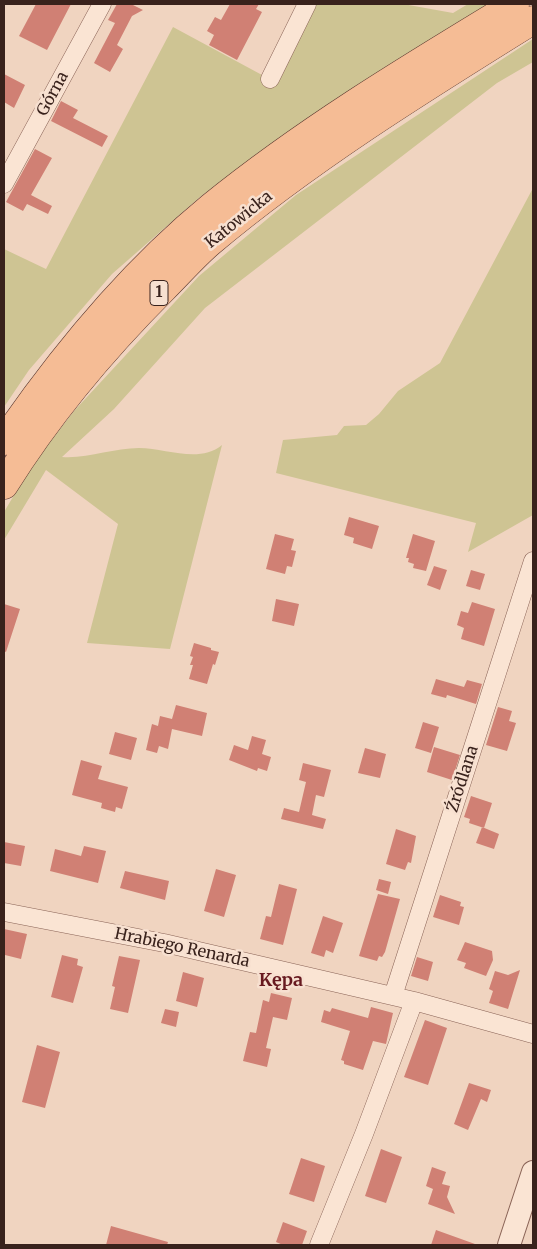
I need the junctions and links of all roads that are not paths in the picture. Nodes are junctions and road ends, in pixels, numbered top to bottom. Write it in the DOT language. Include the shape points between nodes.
graph roads {
  1 [pos="102,4"];
  2 [pos="307,4"];
  3 [pos="516,4"];
  4 [pos="533,20"];
  5 [pos="270,79"];
  6 [pos="4,184"];
  7 [pos="4,441"];
  8 [pos="4,485"];
  9 [pos="533,561"];
  10 [pos="4,912"];
  11 [pos="393,996"];
  12 [pos="414,1001"];
  13 [pos="533,1034"];
  14 [pos="533,1172"];
  15 [pos="319,1245"];
  16 [pos="509,1245"];
  1 -- 6 [label="street, Górna"];
  2 -- 5 [label="street"];
  3 -- 7 [label="main road, Katowicka / 1" via="338,115 210,208 107,310 37,393"];
  4 -- 8 [label="main road, Katowicka / 1" via="351,137 208,244 116,335 63,400"];
  9 -- 11 [label="street, Źródlana"];
  10 -- 11 [label="street, Hrabiego Renarda" via="164,943"];
  11 -- 12 [label="street, Hrabiego Renarda"];
  12 -- 13 [label="street, Hrabiego Renarda"];
  12 -- 15 [label="street"];
  14 -- 16 [label="street"];
}
